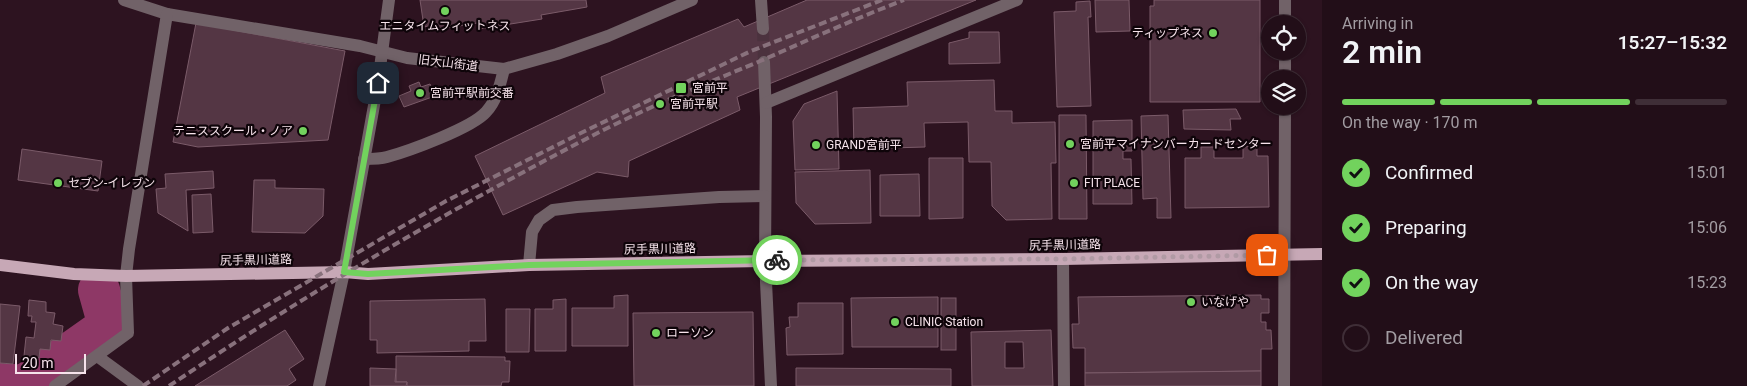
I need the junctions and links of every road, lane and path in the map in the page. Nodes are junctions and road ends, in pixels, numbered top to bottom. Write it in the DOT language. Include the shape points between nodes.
graph roads {
  1 [pos="124,0"];
  2 [pos="389,0"];
  3 [pos="692,0"];
  4 [pos="761,0"];
  5 [pos="1017,0"];
  6 [pos="1285,0"];
  7 [pos="167,14"];
  8 [pos="1285,15"];
  9 [pos="763,29"];
  10 [pos="384,51"];
  11 [pos="764,62"];
  12 [pos="504,69"];
  13 [pos="766,103"];
  14 [pos="1285,115"];
  15 [pos="364,159"];
  16 [pos="765,196"];
  17 [pos="1322,254"];
  18 [pos="1285,255"];
  19 [pos="1063,259"];
  20 [pos="765,260"];
  21 [pos="0,265"];
  22 [pos="529,265"];
  23 [pos="344,272"];
  24 [pos="126,276"];
  25 [pos="97,356"];
  26 [pos="55,386"];
  27 [pos="138,386"];
  28 [pos="319,386"];
  29 [pos="771,386"];
  30 [pos="1064,386"];
  31 [pos="1284,386"];
  1 -- 7 [label="street, 旧大山街道"];
  2 -- 10 [label="street"];
  3 -- 12 [label="street, 旧大山街道" via="608,36"];
  4 -- 9 [label="street"];
  5 -- 13 [label="street"];
  6 -- 8 [label="street"];
  7 -- 10 [label="street, 旧大山街道"];
  7 -- 24 [label="street"];
  10 -- 12 [label="street, 旧大山街道" via="407,58"];
  10 -- 15 [label="street"];
  11 -- 13 [label="street"];
  12 -- 15 [label="street" via="496,98 485,113 427,144 386,158"];
  13 -- 16 [label="street"];
  14 -- 18 [label="street"];
  15 -- 23 [label="street"];
  16 -- 20 [label="street"];
  16 -- 22 [label="street" via="553,210 539,220 532,232"];
  17 -- 18 [label="main road, 尻手黒川道路"];
  18 -- 19 [label="main road, 尻手黒川道路"];
  18 -- 31 [label="street"];
  19 -- 20 [label="main road, 尻手黒川道路"];
  19 -- 30 [label="street"];
  20 -- 22 [label="main road, 尻手黒川道路"];
  20 -- 29 [label="street"];
  21 -- 24 [label="main road, 尻手黒川道路" via="74,274"];
  22 -- 23 [label="main road, 尻手黒川道路" via="368,274"];
  23 -- 24 [label="main road, 尻手黒川道路"];
  23 -- 28 [label="street"];
  24 -- 25 [label="street" via="128,333"];
  25 -- 26 [label="street"];
  25 -- 27 [label="street"];
}
